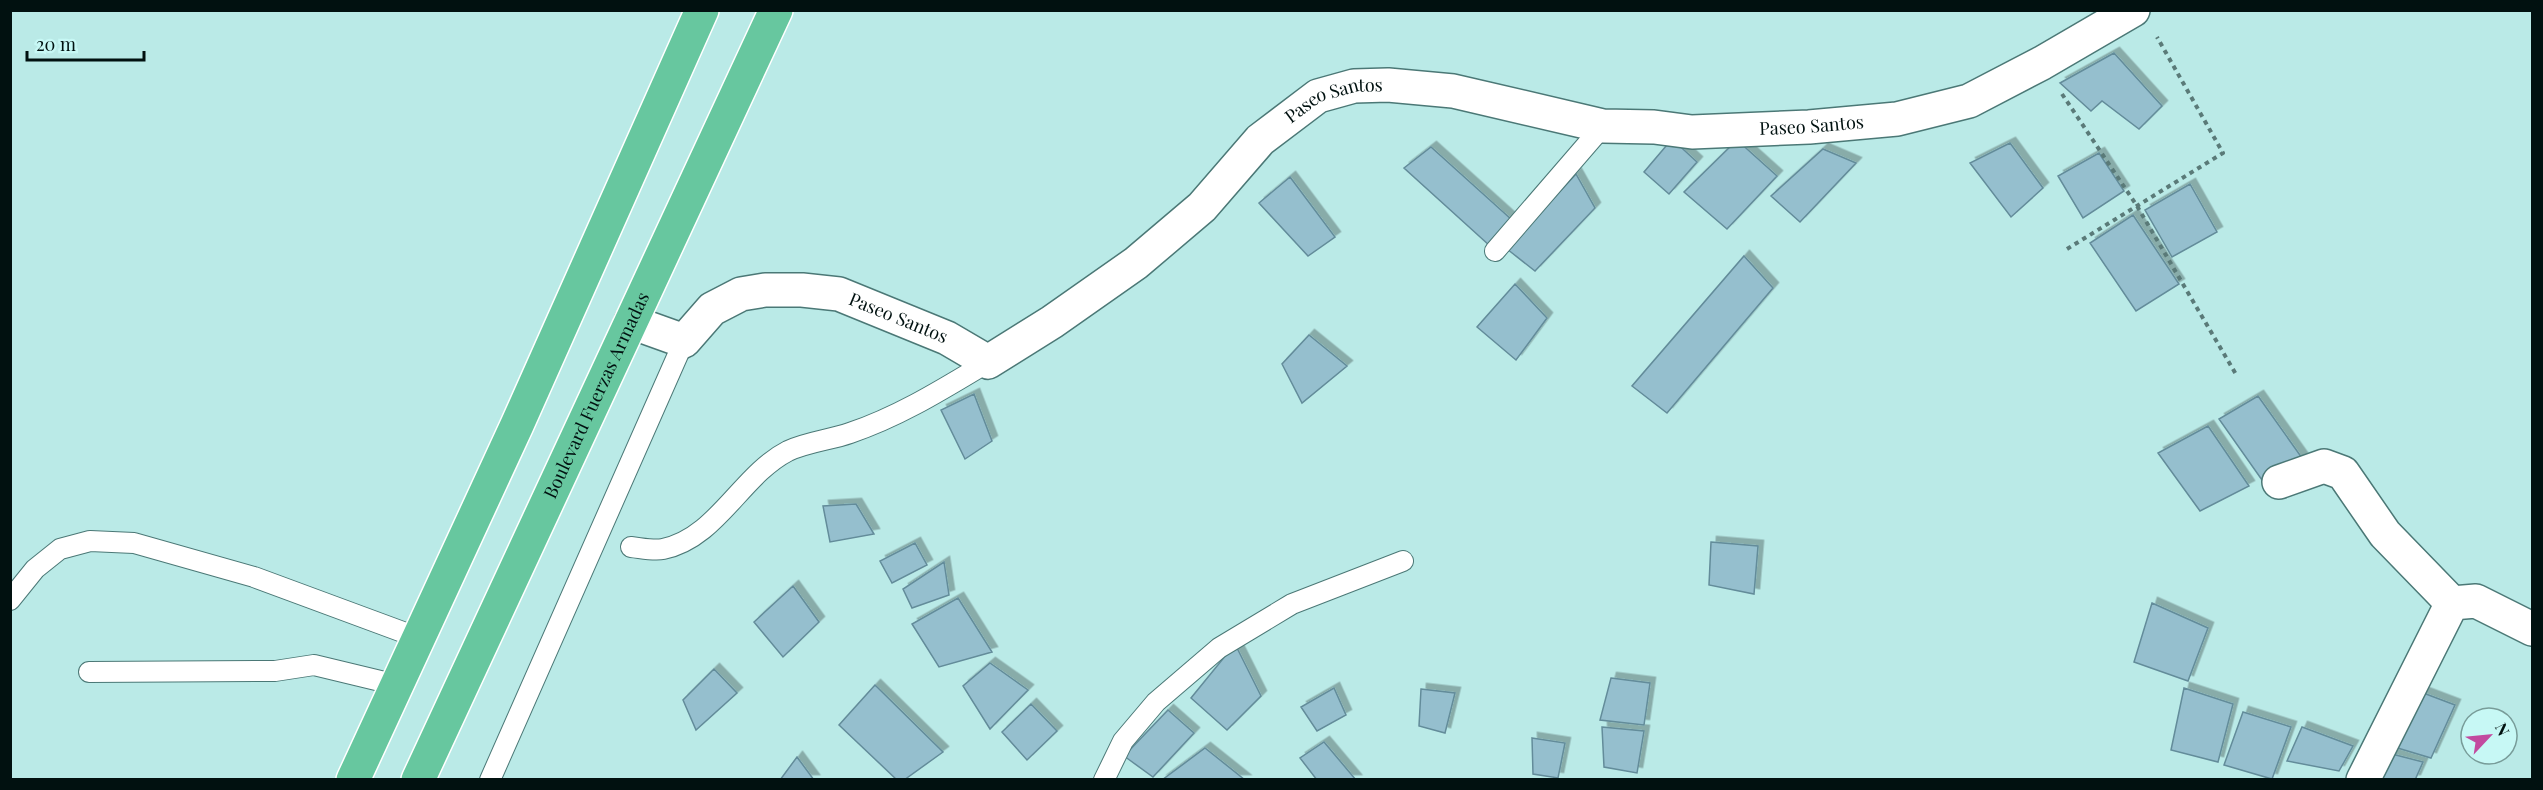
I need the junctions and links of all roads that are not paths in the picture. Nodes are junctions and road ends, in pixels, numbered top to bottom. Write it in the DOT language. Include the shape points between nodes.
graph roads {
  1 [pos="702,10"];
  2 [pos="776,10"];
  3 [pos="2143,21"];
  4 [pos="1603,126"];
  5 [pos="1495,251"];
  6 [pos="632,322"];
  7 [pos="684,341"];
  8 [pos="988,362"];
  9 [pos="2279,482"];
  10 [pos="631,548"];
  11 [pos="1403,561"];
  12 [pos="10,600"];
  13 [pos="2452,603"];
  14 [pos="2532,629"];
  15 [pos="419,638"];
  16 [pos="89,672"];
  17 [pos="397,685"];
  18 [pos="353,780"];
  19 [pos="418,780"];
  20 [pos="490,780"];
  21 [pos="1104,780"];
  22 [pos="2363,780"];
  1 -- 15 [label="highway"];
  2 -- 6 [label="highway, Boulevard Fuerzas Armadas"];
  3 -- 4 [label="street, Paseo Santos" via="2042,63 1969,101 1897,119 1809,128 1692,132"];
  4 -- 5 [label="lane"];
  4 -- 8 [label="street, Paseo Santos" via="1442,90 1354,86 1318,96 1260,140 1202,207 1136,263"];
  6 -- 7 [label="street"];
  6 -- 19 [label="highway, Boulevard Fuerzas Armadas"];
  7 -- 8 [label="street, Paseo Santos" via="712,309 741,294 802,290 839,294 947,338"];
  7 -- 20 [label="lane"];
  8 -- 10 [label="lane" via="914,407 850,433 788,451 749,479 715,518 692,537 663,550"];
  9 -- 13 [label="street" via="2324,466 2343,473 2385,534"];
  11 -- 21 [label="lane" via="1292,604 1219,648 1156,702 1123,741"];
  12 -- 15 [label="lane" via="35,569 60,549 90,541 134,543 254,577"];
  13 -- 14 [label="street" via="2476,601"];
  13 -- 22 [label="street"];
  15 -- 17 [label="highway"];
  16 -- 17 [label="lane" via="275,671 314,665"];
  17 -- 18 [label="highway"];
}
